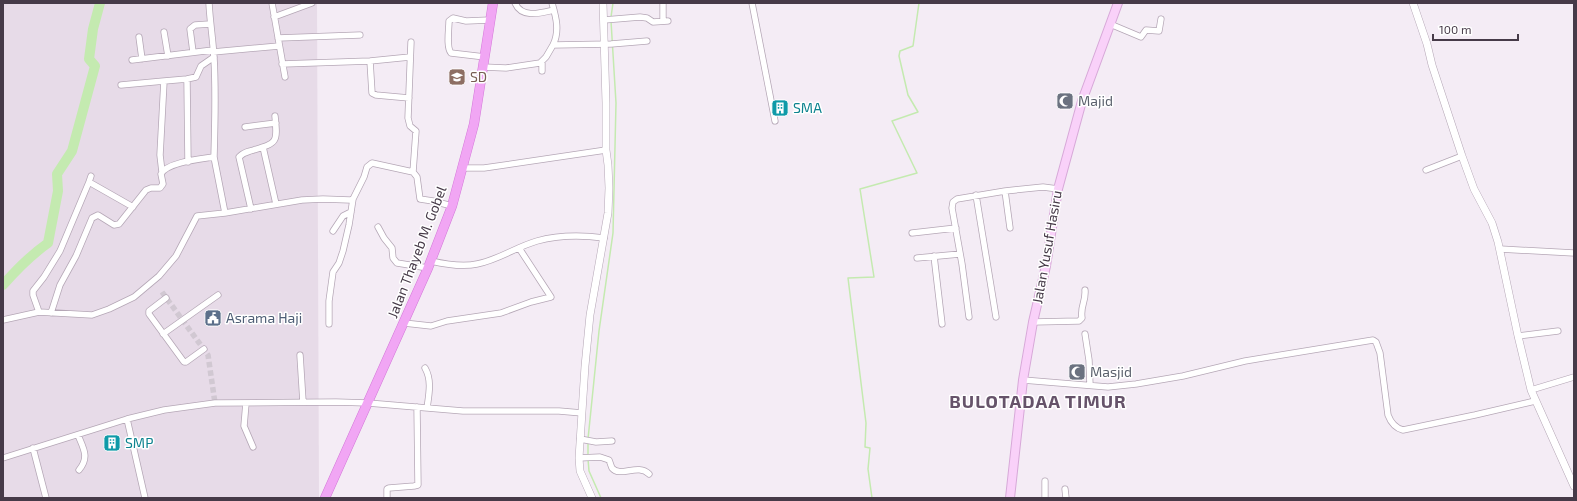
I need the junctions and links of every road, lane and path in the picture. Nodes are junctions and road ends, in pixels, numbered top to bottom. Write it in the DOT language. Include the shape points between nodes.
graph roads {
  1 [pos="209,3"];
  2 [pos="272,3"];
  3 [pos="312,3"];
  4 [pos="493,3"];
  5 [pos="515,3"];
  6 [pos="552,3"];
  7 [pos="603,3"];
  8 [pos="663,3"];
  9 [pos="752,3"];
  10 [pos="1118,3"];
  11 [pos="1413,3"];
  12 [pos="554,10"];
  13 [pos="274,17"];
  14 [pos="609,19"];
  15 [pos="1161,19"];
  16 [pos="490,20"];
  17 [pos="210,24"];
  18 [pos="1110,24"];
  19 [pos="164,32"];
  20 [pos="360,35"];
  21 [pos="139,37"];
  22 [pos="278,38"];
  23 [pos="647,41"];
  24 [pos="411,42"];
  25 [pos="611,44"];
  26 [pos="553,45"];
  27 [pos="280,46"];
  28 [pos="193,52"];
  29 [pos="213,53"];
  30 [pos="168,56"];
  31 [pos="410,57"];
  32 [pos="485,57"];
  33 [pos="142,59"];
  34 [pos="132,60"];
  35 [pos="370,61"];
  36 [pos="542,61"];
  37 [pos="282,64"];
  38 [pos="483,67"];
  39 [pos="542,71"];
  40 [pos="285,77"];
  41 [pos="187,79"];
  42 [pos="164,81"];
  43 [pos="121,85"];
  44 [pos="409,98"];
  45 [pos="775,122"];
  46 [pos="245,127"];
  47 [pos="263,147"];
  48 [pos="606,150"];
  49 [pos="1462,156"];
  50 [pos="214,157"];
  51 [pos="188,162"];
  52 [pos="463,168"];
  53 [pos="1426,170"];
  54 [pos="162,172"];
  55 [pos="413,172"];
  56 [pos="91,176"];
  57 [pos="89,182"];
  58 [pos="1058,189"];
  59 [pos="1005,191"];
  60 [pos="976,196"];
  61 [pos="352,199"];
  62 [pos="276,204"];
  63 [pos="452,206"];
  64 [pos="133,207"];
  65 [pos="251,209"];
  66 [pos="352,212"];
  67 [pos="225,213"];
  68 [pos="378,227"];
  69 [pos="956,228"];
  70 [pos="1010,228"];
  71 [pos="333,231"];
  72 [pos="912,233"];
  73 [pos="604,238"];
  74 [pos="519,248"];
  75 [pos="1500,249"];
  76 [pos="1574,253"];
  77 [pos="960,254"];
  78 [pos="934,256"];
  79 [pos="917,258"];
  80 [pos="429,265"];
  81 [pos="1085,290"];
  82 [pos="218,295"];
  83 [pos="166,298"];
  84 [pos="39,312"];
  85 [pos="51,313"];
  86 [pos="969,317"];
  87 [pos="996,317"];
  88 [pos="3,320"];
  89 [pos="1033,322"];
  90 [pos="404,323"];
  91 [pos="329,324"];
  92 [pos="942,324"];
  93 [pos="1558,331"];
  94 [pos="163,334"];
  95 [pos="1085,334"];
  96 [pos="1518,336"];
  97 [pos="204,349"];
  98 [pos="300,355"];
  99 [pos="425,368"];
  100 [pos="1574,377"];
  101 [pos="1022,380"];
  102 [pos="1090,386"];
  103 [pos="1531,390"];
  104 [pos="1535,400"];
  105 [pos="246,402"];
  106 [pos="303,402"];
  107 [pos="368,403"];
  108 [pos="417,407"];
  109 [pos="427,408"];
  110 [pos="582,413"];
  111 [pos="127,419"];
  112 [pos="78,435"];
  113 [pos="585,440"];
  114 [pos="612,441"];
  115 [pos="253,447"];
  116 [pos="33,448"];
  117 [pos="3,458"];
  118 [pos="579,458"];
  119 [pos="79,470"];
  120 [pos="649,474"];
  121 [pos="1572,477"];
  122 [pos="1045,481"];
  123 [pos="1574,486"];
  124 [pos="1066,489"];
  125 [pos="46,498"];
  126 [pos="145,498"];
  127 [pos="325,498"];
  128 [pos="387,498"];
  129 [pos="592,498"];
  130 [pos="1010,498"];
  131 [pos="1044,498"];
  132 [pos="1066,498"];
  1 -- 17 [label="street"];
  2 -- 13 [label="street"];
  3 -- 13 [label="street"];
  4 -- 16 [label="main road, Jalan Thayeb M. Gobel"];
  5 -- 12 [label="street" via="530,14"];
  6 -- 12 [label="street"];
  7 -- 14 [label="street"];
  8 -- 14 [label="street" via="666,21 651,22 640,17"];
  9 -- 45 [label="street"];
  10 -- 18 [label="main road, Jalan Yusuf Hasiru"];
  11 -- 49 [label="street"];
  12 -- 26 [label="street" via="557,22"];
  13 -- 22 [label="street"];
  14 -- 25 [label="street"];
  15 -- 18 [label="street" via="1159,31 1146,30 1141,37"];
  16 -- 32 [label="main road, Jalan Thayeb M. Gobel"];
  16 -- 32 [label="street" via="466,21 453,18 449,21 449,51"];
  17 -- 28 [label="street" via="195,25 190,29"];
  17 -- 29 [label="street"];
  18 -- 58 [label="main road, Jalan Yusuf Hasiru" via="1082,101"];
  19 -- 30 [label="street"];
  20 -- 22 [label="street"];
  21 -- 33 [label="street"];
  22 -- 27 [label="street"];
  23 -- 25 [label="street"];
  24 -- 31 [label="street"];
  25 -- 26 [label="street"];
  25 -- 48 [label="street" via="606,103"];
  26 -- 36 [label="street"];
  27 -- 29 [label="street"];
  27 -- 37 [label="street"];
  28 -- 29 [label="street"];
  28 -- 30 [label="street"];
  29 -- 41 [label="street" via="201,66 196,77"];
  29 -- 50 [label="street"];
  30 -- 33 [label="street"];
  31 -- 35 [label="street"];
  31 -- 44 [label="street"];
  32 -- 38 [label="main road, Jalan Thayeb M. Gobel"];
  33 -- 34 [label="street"];
  35 -- 37 [label="street"];
  35 -- 44 [label="street" via="372,92"];
  36 -- 38 [label="street" via="506,68"];
  36 -- 39 [label="street"];
  37 -- 40 [label="street"];
  38 -- 52 [label="main road, Jalan Thayeb M. Gobel" via="474,124"];
  41 -- 42 [label="street"];
  41 -- 51 [label="street"];
  42 -- 43 [label="street"];
  42 -- 54 [label="street" via="160,155"];
  44 -- 55 [label="street" via="408,122 416,131"];
  46 -- 47 [label="street" via="275,119 275,140"];
  47 -- 62 [label="street"];
  47 -- 65 [label="street" via="243,153 239,157"];
  48 -- 52 [label="street" via="502,166"];
  48 -- 73 [label="street" via="609,188"];
  49 -- 53 [label="street"];
  49 -- 75 [label="street" via="1474,189 1492,223"];
  50 -- 51 [label="street"];
  50 -- 67 [label="street"];
  51 -- 54 [label="street" via="167,167"];
  52 -- 63 [label="main road, Jalan Thayeb M. Gobel"];
  54 -- 64 [label="street" via="163,184 160,188 146,190"];
  55 -- 61 [label="street" via="372,163 367,167"];
  55 -- 63 [label="street" via="417,177 420,199"];
  56 -- 57 [label="street"];
  57 -- 64 [label="street"];
  57 -- 84 [label="street" via="60,251 33,291"];
  58 -- 59 [label="street" via="1043,187"];
  58 -- 89 [label="main road, Jalan Yusuf Hasiru" via="1046,266"];
  59 -- 60 [label="street"];
  59 -- 70 [label="street"];
  60 -- 69 [label="street" via="953,202"];
  60 -- 87 [label="street"];
  61 -- 62 [label="street" via="344,201 323,198"];
  61 -- 66 [label="street"];
  62 -- 65 [label="street"];
  63 -- 80 [label="main road, Jalan Thayeb M. Gobel"];
  64 -- 85 [label="street" via="117,225 98,215 92,218 60,285"];
  65 -- 67 [label="street"];
  66 -- 71 [label="street" via="345,214"];
  66 -- 91 [label="street" via="343,251 333,272"];
  67 -- 85 [label="street" via="196,217 176,256 162,273 134,297 92,315"];
  68 -- 80 [label="street" via="392,248 396,263"];
  69 -- 72 [label="street"];
  69 -- 77 [label="street"];
  73 -- 74 [label="street" via="565,236"];
  73 -- 110 [label="street" via="590,315"];
  74 -- 80 [label="street" via="473,265"];
  74 -- 90 [label="street" via="551,297 501,313 431,326"];
  75 -- 76 [label="street"];
  75 -- 96 [label="street"];
  77 -- 78 [label="street"];
  77 -- 86 [label="street"];
  78 -- 79 [label="street"];
  78 -- 92 [label="street"];
  80 -- 90 [label="main road, Jalan Thayeb M. Gobel"];
  81 -- 89 [label="street" via="1086,300 1081,308 1082,318 1079,321"];
  82 -- 94 [label="street"];
  83 -- 94 [label="street" via="148,312"];
  84 -- 85 [label="street"];
  84 -- 88 [label="street"];
  89 -- 101 [label="main road, Jalan Yusuf Hasiru"];
  90 -- 107 [label="main road, Jalan Thayeb M. Gobel"];
  93 -- 96 [label="street"];
  94 -- 97 [label="street" via="184,362"];
  95 -- 102 [label="street"];
  96 -- 103 [label="street"];
  98 -- 106 [label="street"];
  99 -- 109 [label="street" via="430,383"];
  100 -- 103 [label="street"];
  101 -- 102 [label="street"];
  101 -- 130 [label="main road, Jalan Yusuf Hasiru"];
  102 -- 104 [label="street" via="1120,386 1156,381 1245,361 1372,340 1376,342 1380,353 1390,422 1400,429 1475,415"];
  103 -- 104 [label="street"];
  104 -- 121 [label="street"];
  105 -- 106 [label="street"];
  105 -- 111 [label="street" via="198,404"];
  105 -- 115 [label="street" via="244,426"];
  106 -- 107 [label="street"];
  107 -- 108 [label="street"];
  107 -- 127 [label="main road, Jalan Thayeb M. Gobel"];
  108 -- 109 [label="street"];
  108 -- 128 [label="street" via="418,485 389,488"];
  109 -- 110 [label="street" via="471,412"];
  110 -- 113 [label="street"];
  111 -- 112 [label="street"];
  111 -- 126 [label="street"];
  112 -- 116 [label="street"];
  112 -- 119 [label="street" via="86,459"];
  113 -- 114 [label="street"];
  113 -- 118 [label="street"];
  116 -- 117 [label="street"];
  116 -- 125 [label="street"];
  118 -- 120 [label="street" via="607,458 614,470 626,472 640,469"];
  118 -- 129 [label="street" via="580,471"];
  121 -- 123 [label="street"];
  122 -- 131 [label="street"];
  124 -- 132 [label="street"];
}
